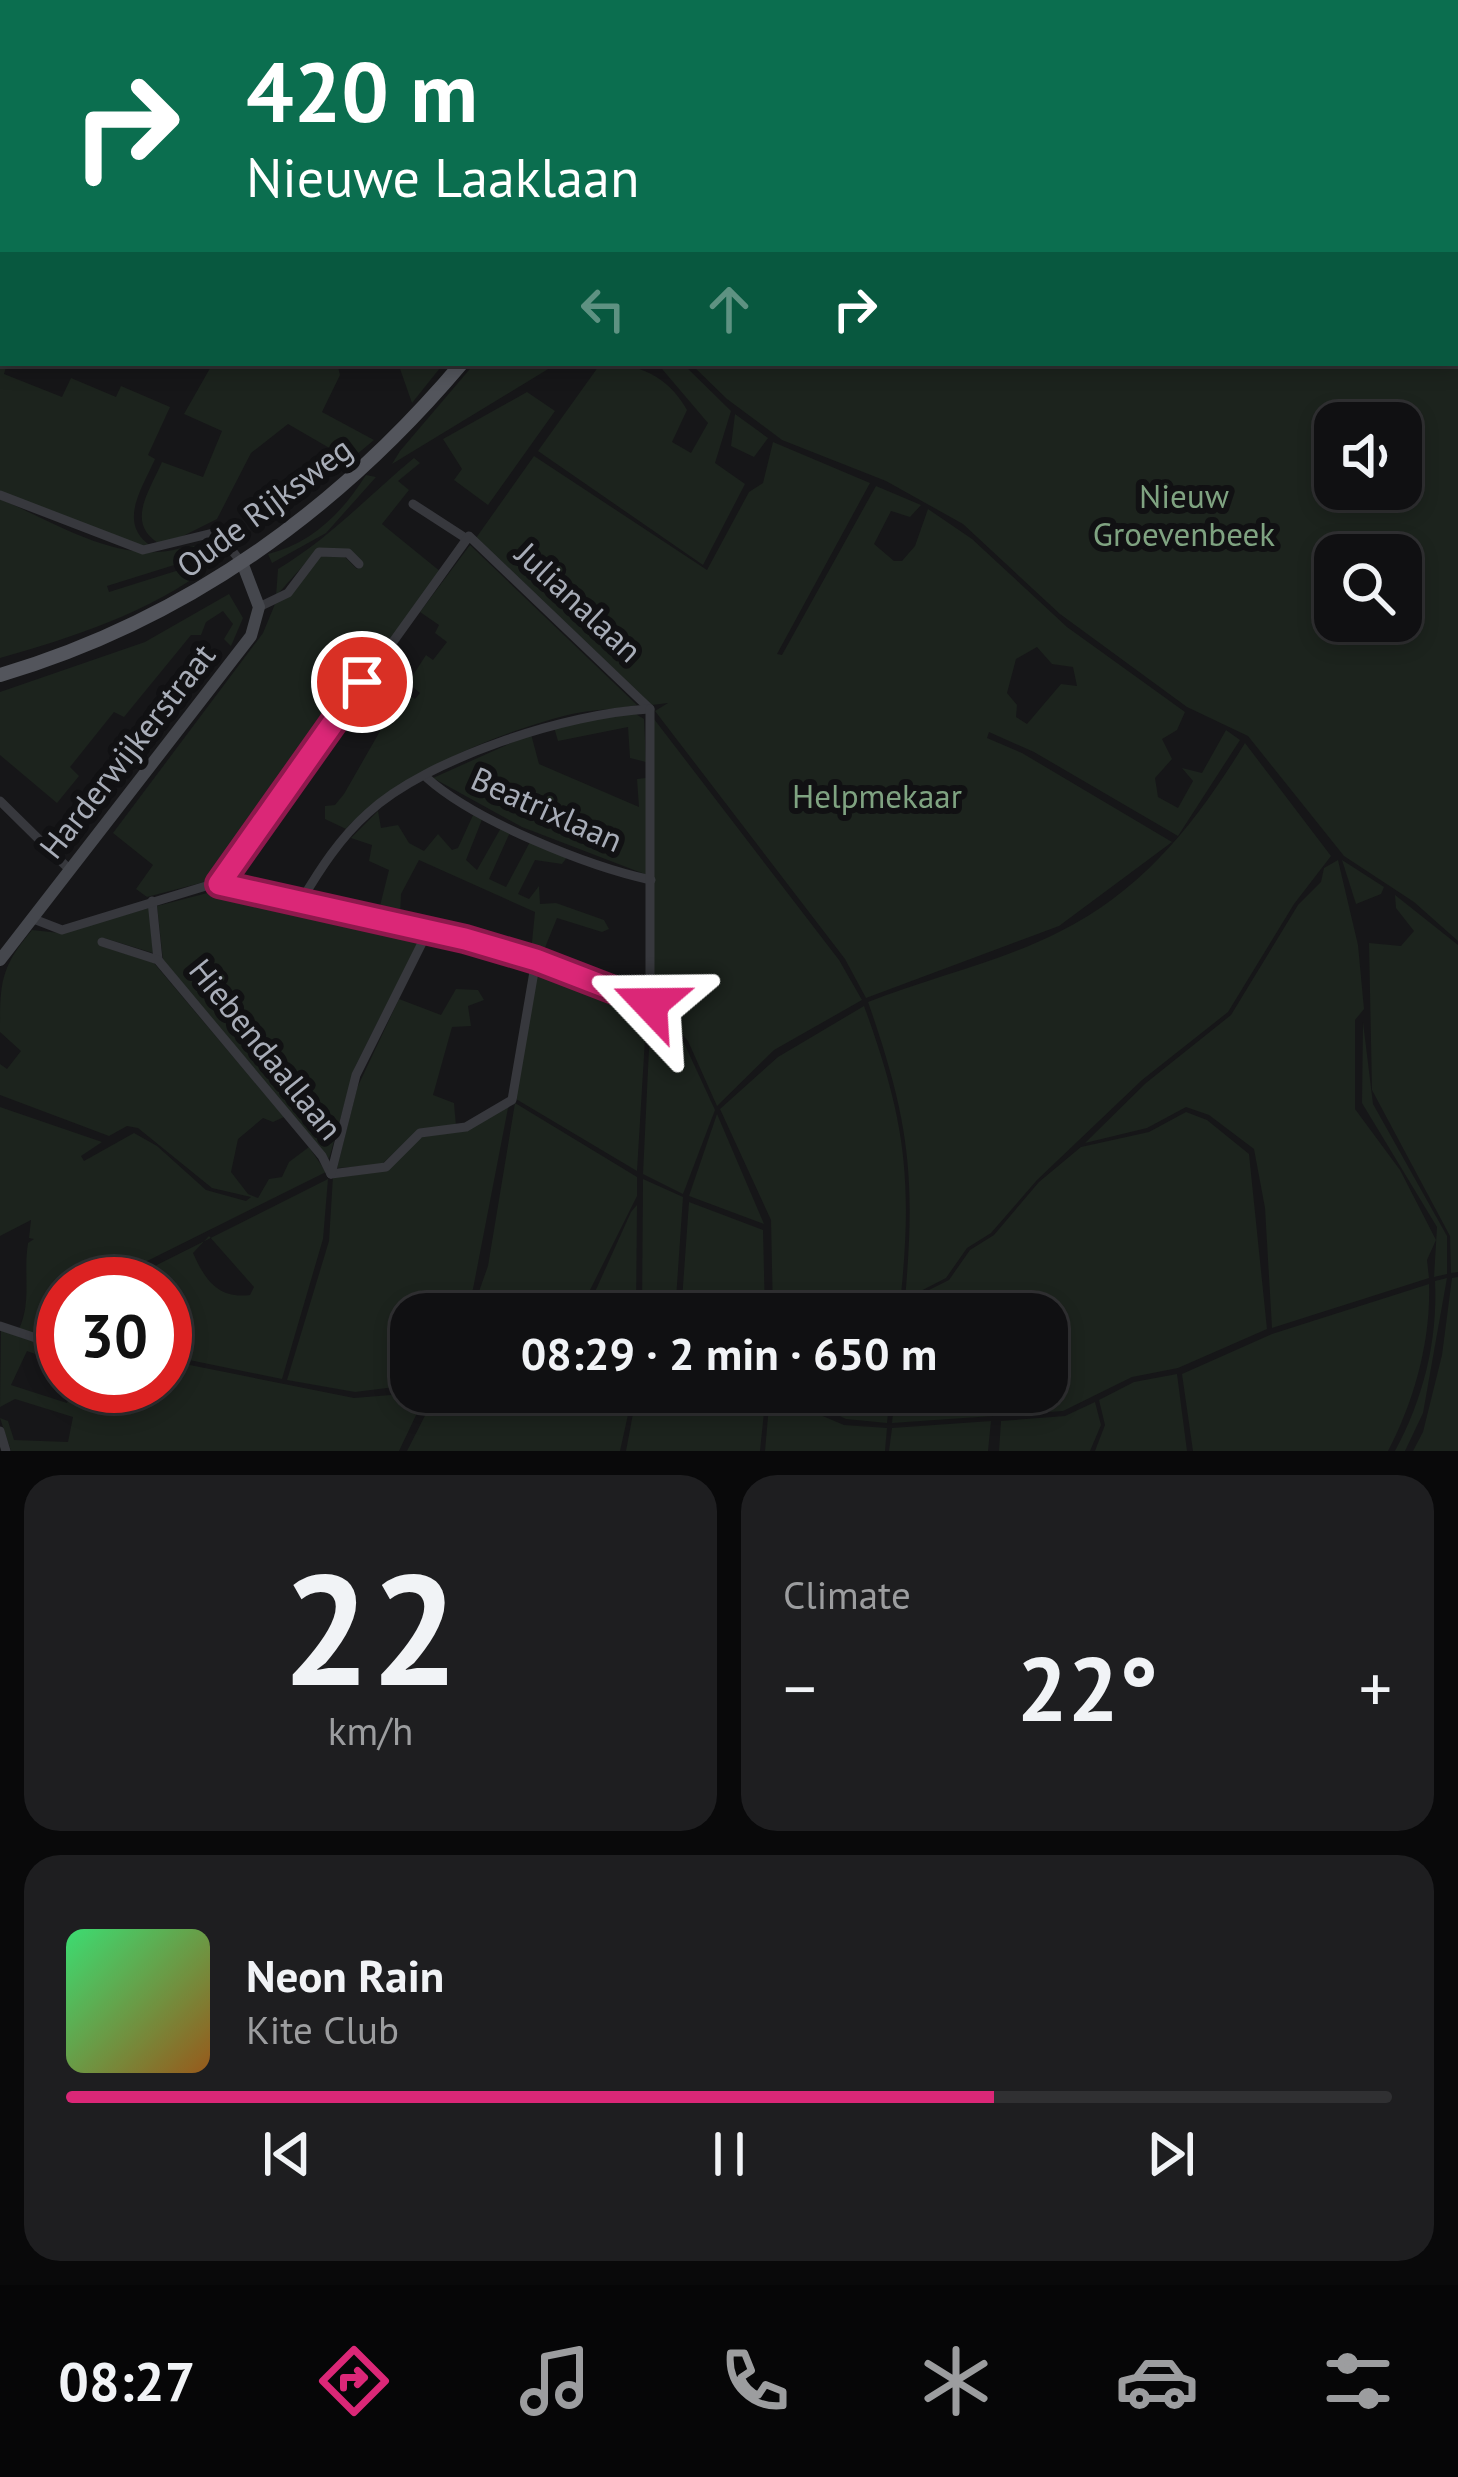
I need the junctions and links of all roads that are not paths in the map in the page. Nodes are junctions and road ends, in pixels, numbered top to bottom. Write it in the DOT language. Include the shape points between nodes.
graph roads {
  1 [pos="460,366"];
  2 [pos="0,495"];
  3 [pos="413,504"];
  4 [pos="468,538"];
  5 [pos="243,565"];
  6 [pos="359,565"];
  7 [pos="259,607"];
  8 [pos="0,675"];
  9 [pos="650,709"];
  10 [pos="427,778"];
  11 [pos="0,801"];
  12 [pos="70,870"];
  13 [pos="651,880"];
  14 [pos="219,884"];
  15 [pos="152,901"];
  16 [pos="301,901"];
  17 [pos="32,918"];
  18 [pos="429,929"];
  19 [pos="102,942"];
  20 [pos="0,960"];
  21 [pos="158,960"];
  22 [pos="536,960"];
  23 [pos="331,1174"];
  24 [pos="0,1326"];
  25 [pos="36,1338"];
  26 [pos="0,1431"];
  27 [pos="6,1451"];
  1 -- 5 [label="main road, Oude Rijksweg" via="376,469"];
  2 -- 5 [label="street" via="143,550 217,532"];
  3 -- 4 [label="street, Julianalaan"];
  4 -- 9 [label="street, Julianalaan"];
  4 -- 14 [label="street"];
  5 -- 7 [label="main road"];
  5 -- 8 [label="main road, Oude Rijksweg" via="126,628"];
  6 -- 7 [label="street" via="348,553 319,552 288,593"];
  7 -- 12 [label="main road, Harderwijkerstraat" via="251,636"];
  9 -- 10 [label="street" via="563,720"];
  9 -- 13 [label="street"];
  10 -- 13 [label="street, Beatrixlaan" via="520,830"];
  10 -- 16 [label="street" via="368,812"];
  11 -- 12 [label="street"];
  12 -- 17 [label="main road, Harderwijkerstraat"];
  13 -- 22 [label="street" via="650,1004"];
  14 -- 15 [label="street"];
  14 -- 16 [label="street"];
  15 -- 17 [label="street" via="62,930"];
  15 -- 21 [label="street, Hiebendaallaan"];
  16 -- 18 [label="street"];
  17 -- 20 [label="main road, Harderwijkerstraat"];
  18 -- 22 [label="street"];
  18 -- 23 [label="street" via="356,1075"];
  19 -- 21 [label="street, Hiebendaallaan"];
  21 -- 23 [label="street, Hiebendaallaan"];
  22 -- 23 [label="street" via="512,1100 466,1127 420,1133 386,1167"];
  24 -- 25 [label="street"];
  26 -- 27 [label="street"];
}
